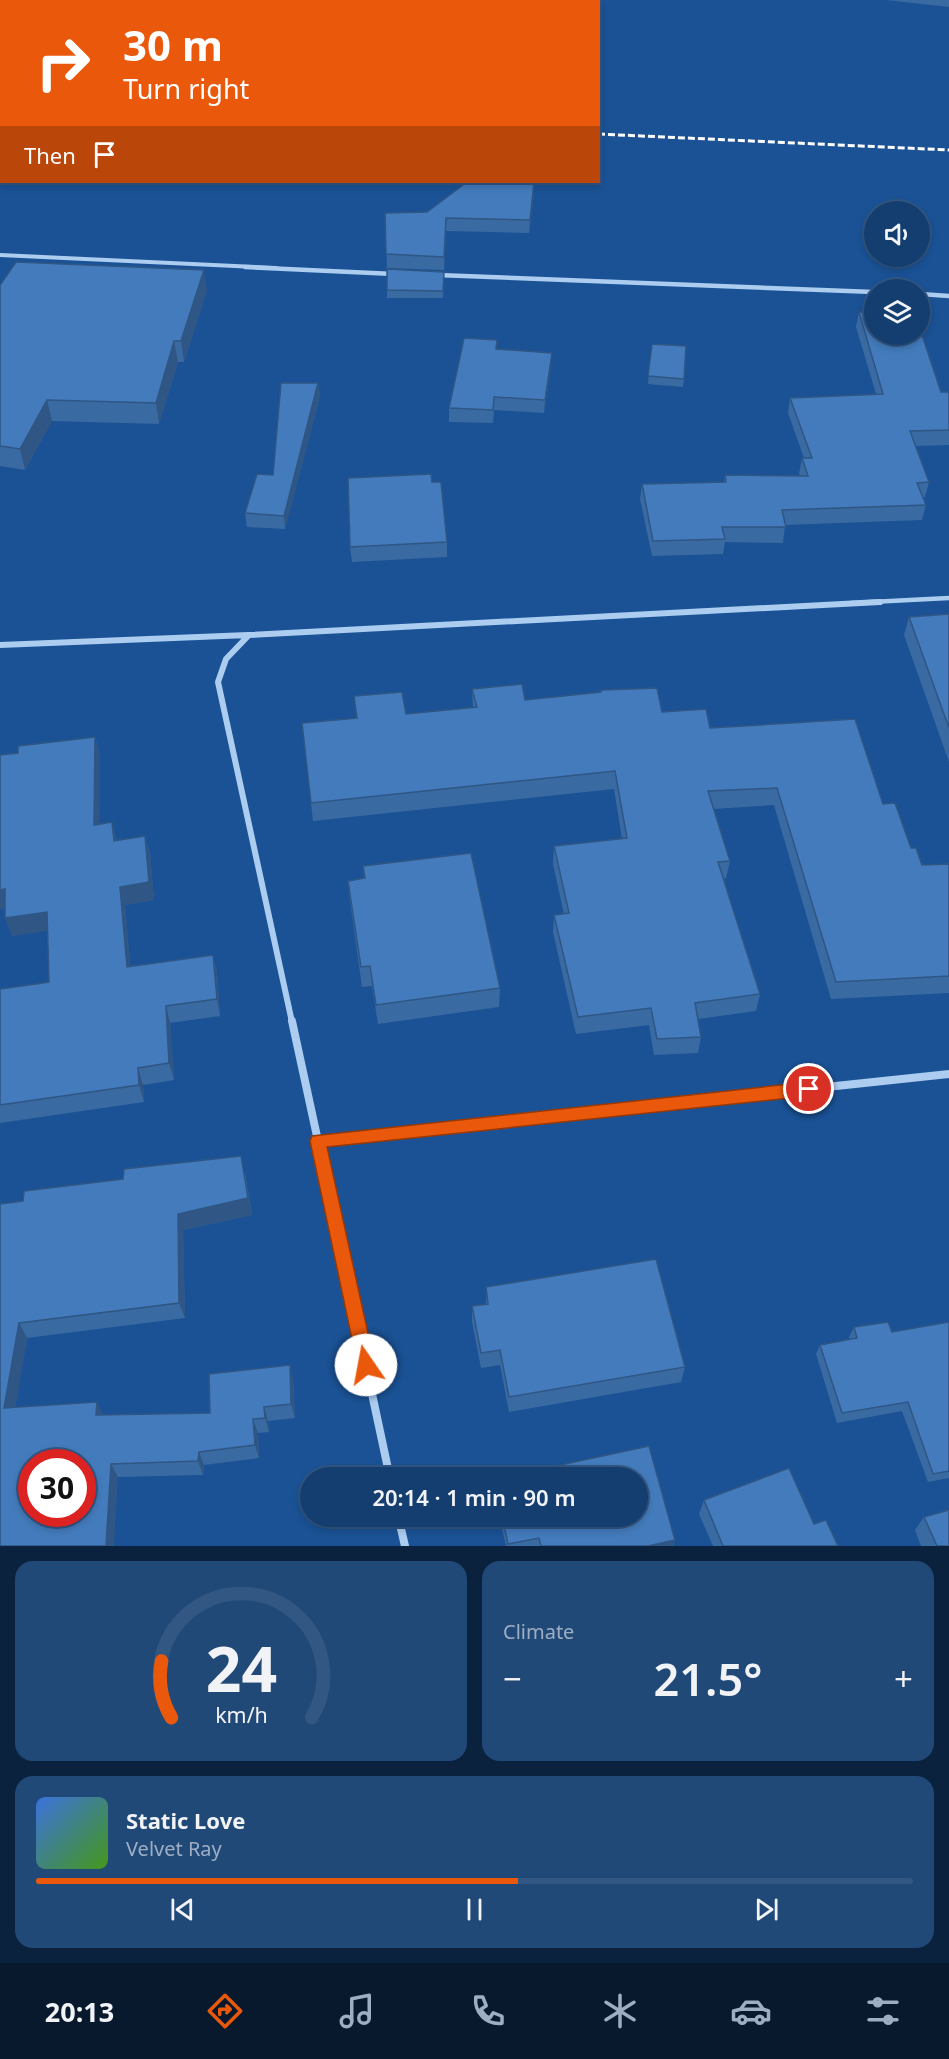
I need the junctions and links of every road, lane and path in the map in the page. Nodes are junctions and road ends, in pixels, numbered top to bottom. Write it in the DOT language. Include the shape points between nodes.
graph roads {
  1 [pos="0,255"];
  2 [pos="396,274"];
  3 [pos="432,275"];
  4 [pos="864,292"];
  5 [pos="930,295"];
  6 [pos="949,296"];
  7 [pos="949,598"];
  8 [pos="249,635"];
  9 [pos="0,645"];
  10 [pos="949,1074"];
  11 [pos="318,1141"];
  12 [pos="388,1467"];
  13 [pos="401,1527"];
  14 [pos="405,1546"];
  1 -- 2 [label="street"];
  3 -- 4 [label="street"];
  5 -- 6 [label="street"];
  7 -- 8 [label="street"];
  8 -- 9 [label="street"];
  8 -- 11 [label="street" via="226,659 218,682"];
  10 -- 11 [label="street"];
  11 -- 12 [label="street"];
  13 -- 14 [label="street"];
}
